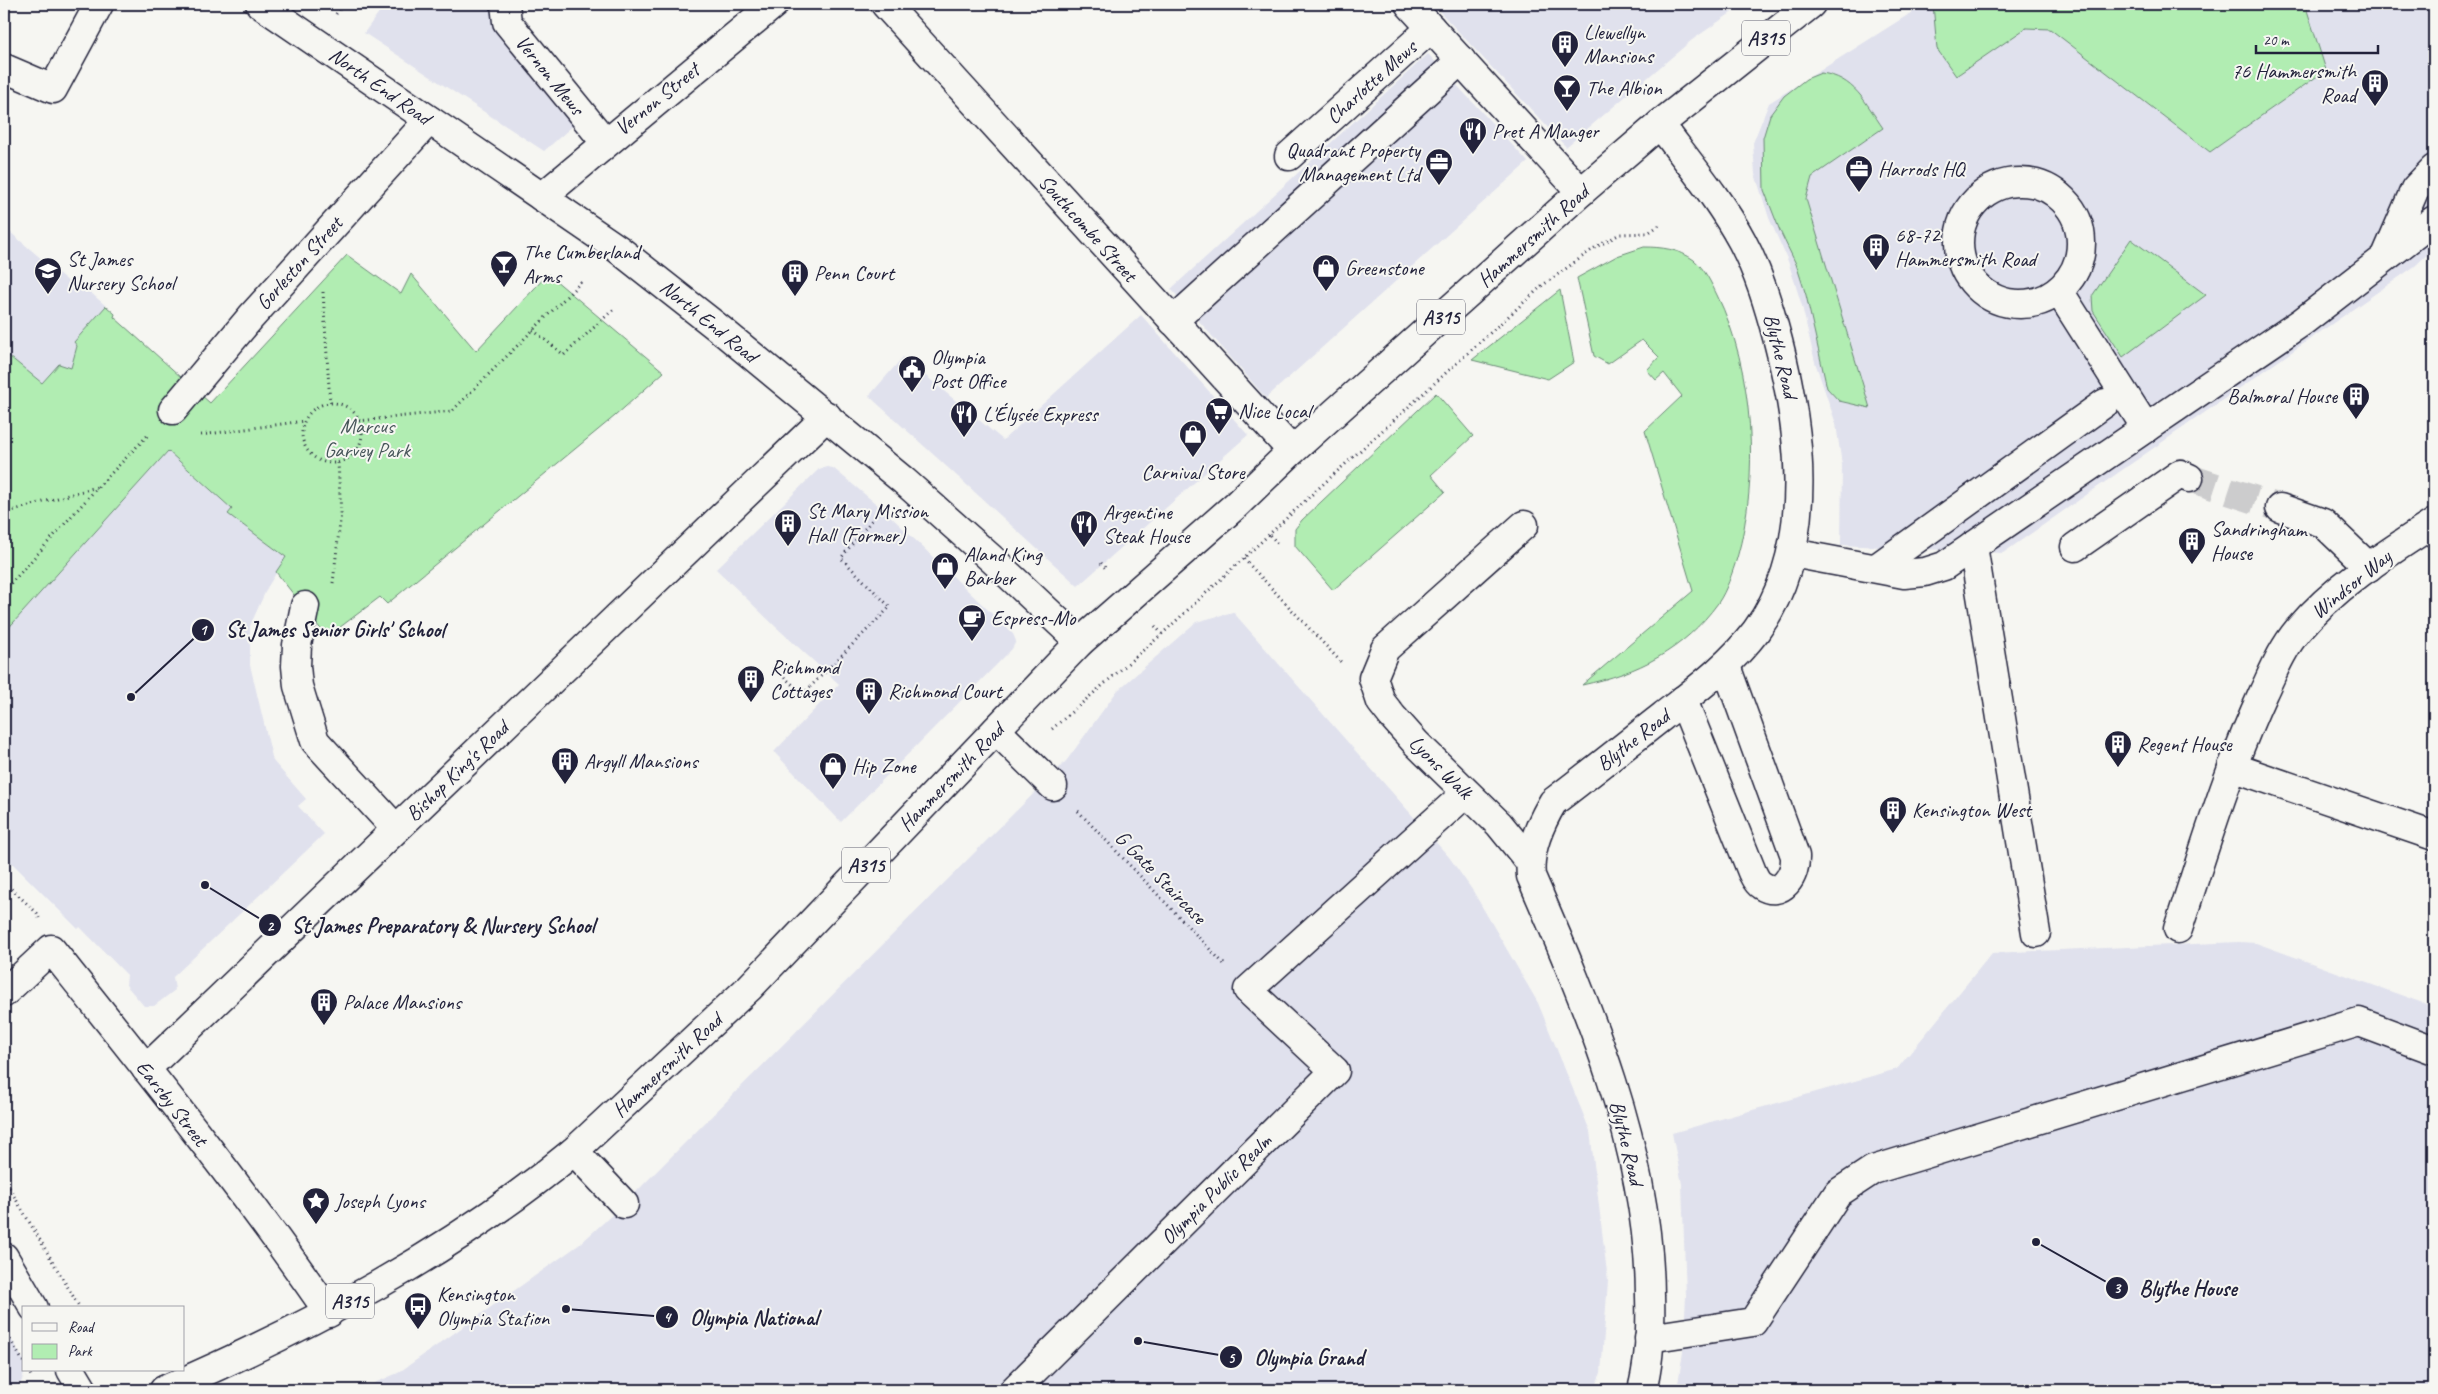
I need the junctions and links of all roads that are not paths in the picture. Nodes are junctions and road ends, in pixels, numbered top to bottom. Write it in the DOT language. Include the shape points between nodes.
graph roads {
  1 [pos="99,4"];
  2 [pos="260,4"];
  3 [pos="505,4"];
  4 [pos="774,4"];
  5 [pos="885,4"];
  6 [pos="1409,4"];
  7 [pos="1811,4"];
  8 [pos="1431,28"];
  9 [pos="1461,60"];
  10 [pos="4,68"];
  11 [pos="429,120"];
  12 [pos="1660,124"];
  13 [pos="605,142"];
  14 [pos="1289,156"];
  15 [pos="2434,169"];
  16 [pos="1581,192"];
  17 [pos="542,197"];
  18 [pos="2434,220"];
  19 [pos="2386,257"];
  20 [pos="2059,291"];
  21 [pos="1173,321"];
  22 [pos="2105,403"];
  23 [pos="173,410"];
  24 [pos="827,416"];
  25 [pos="2146,428"];
  26 [pos="1292,451"];
  27 [pos="2189,478"];
  28 [pos="2280,508"];
  29 [pos="2434,522"];
  30 [pos="1524,525"];
  31 [pos="1972,546"];
  32 [pos="2075,547"];
  33 [pos="1792,553"];
  34 [pos="2369,567"];
  35 [pos="1876,568"];
  36 [pos="305,606"];
  37 [pos="1080,642"];
  38 [pos="1726,666"];
  39 [pos="1683,700"];
  40 [pos="996,730"];
  41 [pos="2232,767"];
  42 [pos="1053,786"];
  43 [pos="1466,793"];
  44 [pos="396,829"];
  45 [pos="2434,836"];
  46 [pos="1529,861"];
  47 [pos="2178,929"];
  48 [pos="2036,932"];
  49 [pos="4,993"];
  50 [pos="2434,1050"];
  51 [pos="146,1069"];
  52 [pos="574,1151"];
  53 [pos="624,1204"];
  54 [pos="4,1257"];
  55 [pos="33,1306"];
  56 [pos="329,1313"];
  57 [pos="1650,1338"];
  58 [pos="72,1372"];
  59 [pos="83,1390"];
  60 [pos="164,1390"];
  61 [pos="1014,1390"];
  62 [pos="1642,1390"];
  1 -- 10 [label="street" via="53,89"];
  2 -- 11 [label="street, North End Road"];
  3 -- 13 [label="street, Vernon Mews" via="507,22"];
  4 -- 13 [label="street, Vernon Street"];
  5 -- 21 [label="street, Southcombe Street"];
  6 -- 8 [label="street"];
  7 -- 12 [label="street, Hammersmith Road / A315"];
  8 -- 9 [label="street"];
  8 -- 14 [label="street, Charlotte Mews"];
  9 -- 16 [label="street"];
  9 -- 21 [label="street"];
  11 -- 17 [label="street, North End Road"];
  11 -- 23 [label="street, Gorleston Street" via="251,317"];
  12 -- 16 [label="street, Hammersmith Road / A315"];
  12 -- 33 [label="street, Blythe Road" via="1742,240 1770,309 1795,417 1799,476"];
  13 -- 17 [label="street, Vernon Street"];
  15 -- 19 [label="street" via="2415,189"];
  16 -- 26 [label="street, Hammersmith Road / A315"];
  17 -- 24 [label="street, North End Road" via="618,249"];
  18 -- 19 [label="street"];
  19 -- 25 [label="street" via="2302,322"];
  20 -- 20 [label="street" via="2042,301 2022,305 2001,302 1983,293 1969,278 1961,260 1959,234 1962,220 1973,203 1988,190 2008,183 2028,182 2048,187 2076,216 2082,236 2080,257 2073,276"];
  20 -- 25 [label="street"];
  21 -- 26 [label="street, Southcombe Street"];
  22 -- 35 [label="street"];
  24 -- 37 [label="street, North End Road" via="994,561"];
  24 -- 44 [label="street, Bishop King's Road"];
  25 -- 31 [label="street"];
  26 -- 37 [label="street, Hammersmith Road / A315" via="1236,505"];
  27 -- 32 [label="street" via="2180,474"];
  28 -- 34 [label="street" via="2323,523"];
  29 -- 34 [label="street, Windsor Way"];
  30 -- 43 [label="street, Lyons Walk" via="1385,649 1373,678 1381,702"];
  31 -- 35 [label="street" via="1944,566 1924,572 1904,574"];
  31 -- 48 [label="street"];
  33 -- 35 [label="street"];
  33 -- 38 [label="street, Blythe Road" via="1758,628"];
  34 -- 41 [label="street, Windsor Way" via="2322,603 2296,632 2249,723"];
  36 -- 44 [label="street" via="296,666 298,686 315,741"];
  37 -- 40 [label="street, Hammersmith Road / A315"];
  38 -- 39 [label="street, Blythe Road"];
  38 -- 39 [label="street" via="1795,856 1792,878 1783,886 1772,889 1760,885 1752,872"];
  39 -- 46 [label="street, Blythe Road" via="1553,802 1542,820"];
  40 -- 42 [label="street"];
  40 -- 52 [label="street, Hammersmith Road / A315" via="749,988"];
  41 -- 45 [label="street"];
  41 -- 47 [label="street, Windsor Way"];
  43 -- 46 [label="street, Lyons Walk" via="1499,824"];
  43 -- 61 [label="street, Olympia Public Realm" via="1248,990 1335,1071"];
  44 -- 51 [label="street, Bishop King's Road"];
  46 -- 57 [label="street, Blythe Road" via="1531,876 1581,993 1628,1133 1650,1254"];
  49 -- 51 [label="street, Earsby Street" via="51,949"];
  50 -- 57 [label="street" via="2358,1022 1873,1170 1838,1192 1752,1322"];
  51 -- 56 [label="street, Earsby Street"];
  52 -- 53 [label="street"];
  52 -- 56 [label="street, Hammersmith Road / A315" via="459,1236"];
  54 -- 55 [label="street"];
  56 -- 60 [label="street, Hammersmith Road / A315" via="230,1362"];
  57 -- 62 [label="street, Blythe Road"];
  58 -- 59 [label="street"];
}
